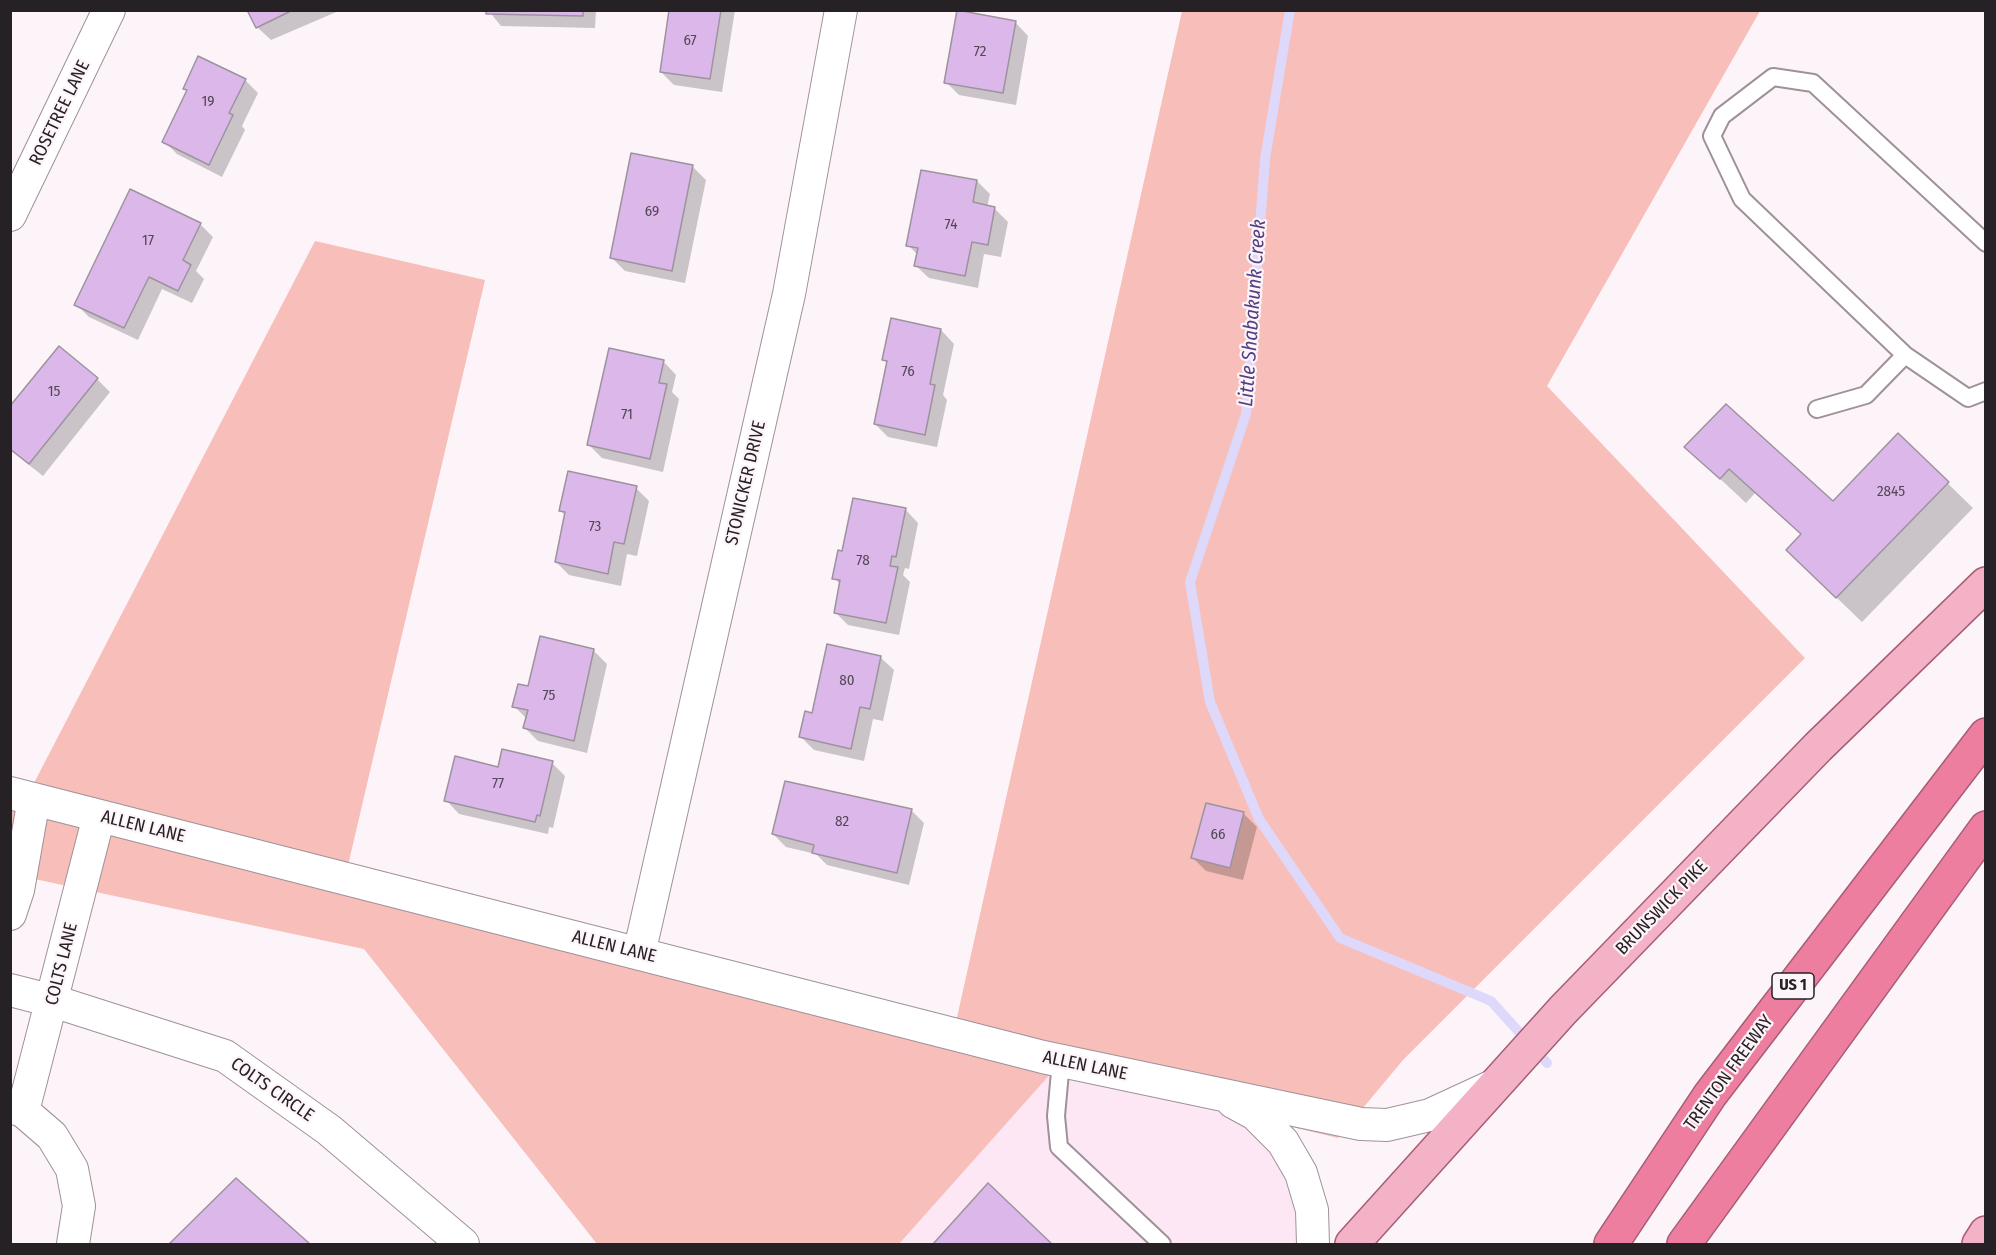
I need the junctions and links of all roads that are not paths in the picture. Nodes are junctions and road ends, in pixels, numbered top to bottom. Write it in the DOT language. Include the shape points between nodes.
graph roads {
  1 [pos="109,10"];
  2 [pos="841,10"];
  3 [pos="10,215"];
  4 [pos="1986,243"];
  5 [pos="1905,355"];
  6 [pos="1986,391"];
  7 [pos="1817,409"];
  8 [pos="1986,584"];
  9 [pos="1986,735"];
  10 [pos="22,796"];
  11 [pos="99,816"];
  12 [pos="1986,828"];
  13 [pos="10,914"];
  14 [pos="639,954"];
  15 [pos="10,990"];
  16 [pos="53,1001"];
  17 [pos="1061,1062"];
  18 [pos="1503,1077"];
  19 [pos="1219,1094"];
  20 [pos="17,1109"];
  21 [pos="1986,1233"];
  22 [pos="73,1245"];
  23 [pos="463,1245"];
  24 [pos="1162,1245"];
  25 [pos="1313,1245"];
  26 [pos="1352,1245"];
  27 [pos="1611,1245"];
  28 [pos="1684,1245"];
  29 [pos="1979,1245"];
  1 -- 3 [label="street, ROSETREE LANE"];
  2 -- 14 [label="street, STONICKER DRIVE" via="789,294"];
  4 -- 5 [label="lane" via="1814,83 1773,77 1722,116 1712,136 1742,199"];
  5 -- 6 [label="lane" via="1968,399"];
  5 -- 7 [label="lane" via="1866,395"];
  8 -- 18 [label="main road, BRUNSWICK PIKE" via="1818,747"];
  9 -- 27 [label="highway, TRENTON FREEWAY / US 1" via="1710,1095"];
  10 -- 11 [label="street, ALLEN LANE"];
  10 -- 13 [label="street" via="18,890"];
  11 -- 14 [label="street, ALLEN LANE"];
  11 -- 16 [label="street, COLTS LANE"];
  12 -- 28 [label="highway"];
  14 -- 17 [label="street, ALLEN LANE"];
  15 -- 16 [label="street, COLTS CIRCLE"];
  16 -- 20 [label="street, COLTS LANE"];
  16 -- 23 [label="street, COLTS CIRCLE" via="225,1056 328,1130"];
  17 -- 19 [label="street, ALLEN LANE"];
  17 -- 24 [label="lane" via="1056,1116 1059,1147"];
  18 -- 19 [label="street, ALLEN LANE" via="1430,1115 1387,1125 1361,1124"];
  18 -- 26 [label="main road, BRUNSWICK PIKE"];
  19 -- 25 [label="street, ALLEN LANE" via="1255,1114 1283,1142 1301,1173 1312,1210"];
  20 -- 22 [label="street, COLTS LANE" via="52,1136 72,1169 79,1206"];
  21 -- 29 [label="main road"];
}
